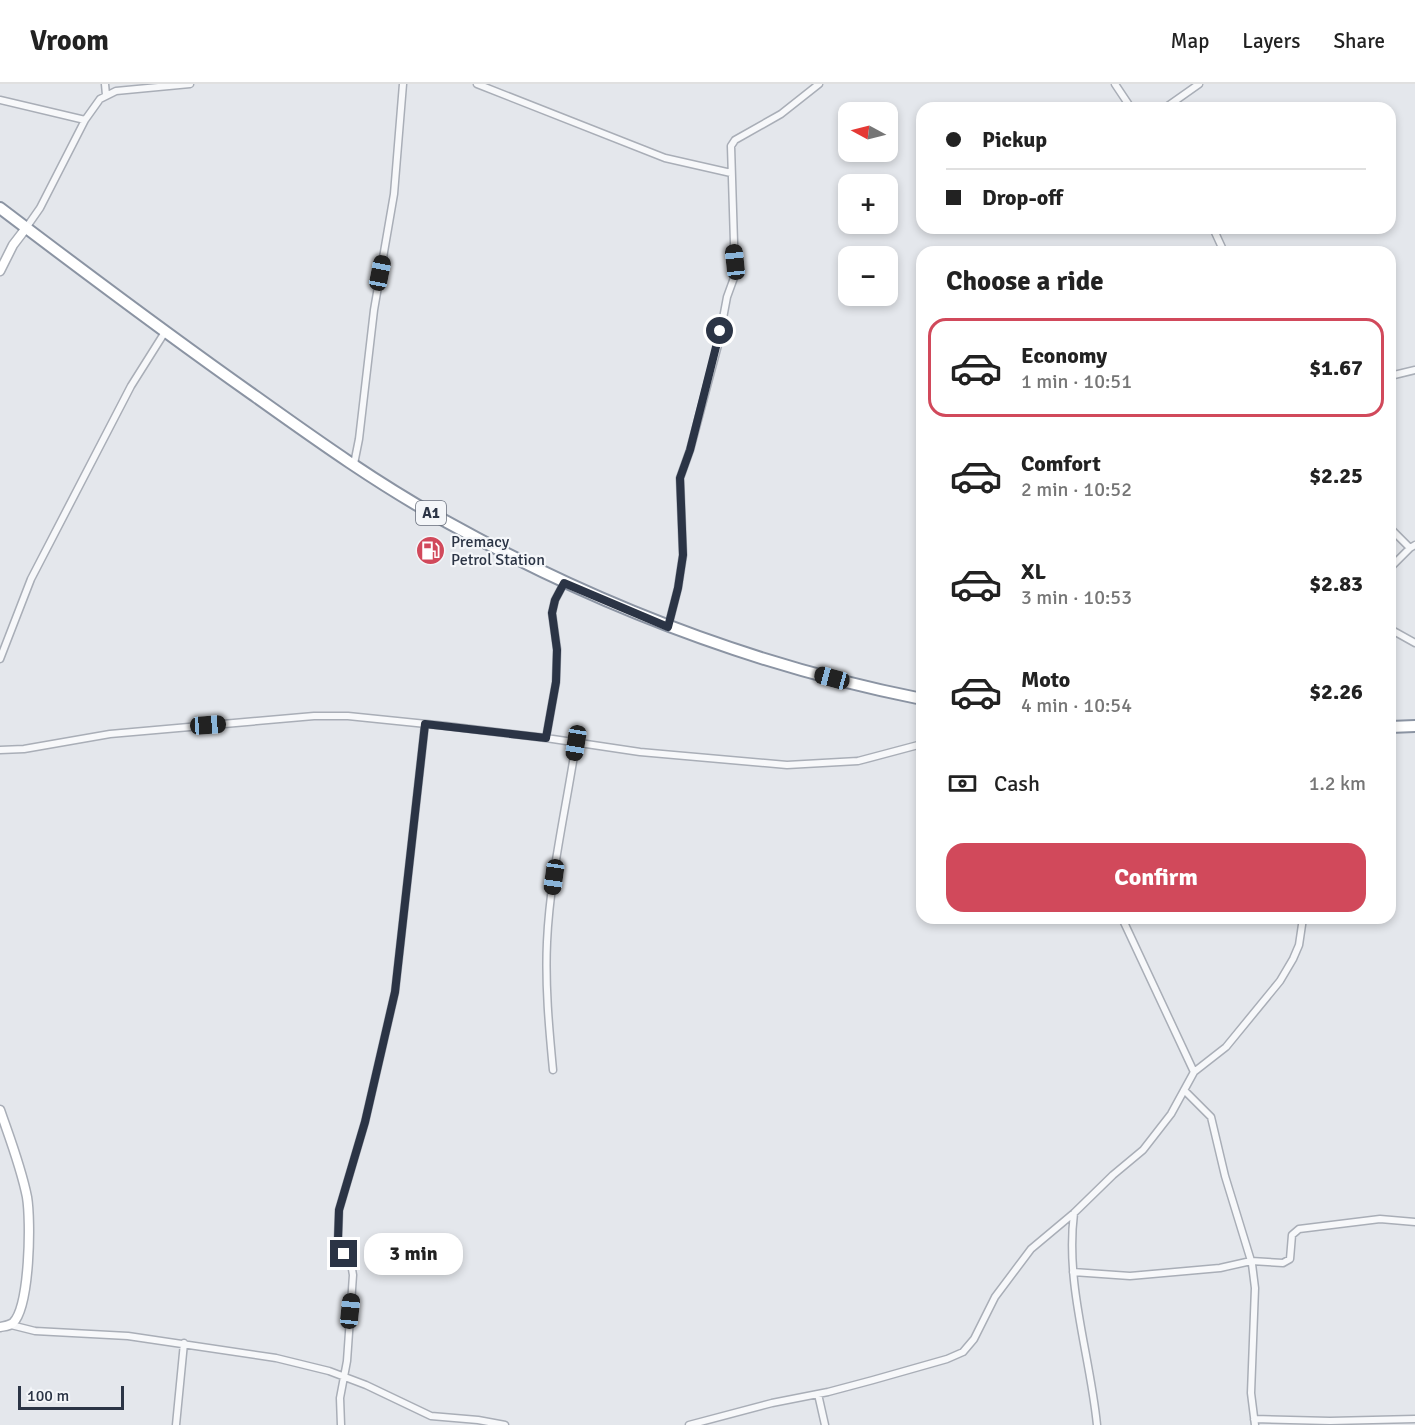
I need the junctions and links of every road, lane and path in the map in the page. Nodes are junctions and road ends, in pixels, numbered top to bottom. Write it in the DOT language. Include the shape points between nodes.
graph roads {
  1 [pos="105,84"];
  2 [pos="190,84"];
  3 [pos="403,84"];
  4 [pos="477,84"];
  5 [pos="819,84"];
  6 [pos="1115,84"];
  7 [pos="1199,84"];
  8 [pos="106,95"];
  9 [pos="0,100"];
  10 [pos="1127,102"];
  11 [pos="1174,102"];
  12 [pos="85,120"];
  13 [pos="730,173"];
  14 [pos="0,208"];
  15 [pos="26,228"];
  16 [pos="0,271"];
  17 [pos="165,332"];
  18 [pos="1415,370"];
  19 [pos="1396,375"];
  20 [pos="354,464"];
  21 [pos="1396,533"];
  22 [pos="1412,546"];
  23 [pos="1396,562"];
  24 [pos="564,583"];
  25 [pos="668,627"];
  26 [pos="1396,632"];
  27 [pos="1415,643"];
  28 [pos="0,659"];
  29 [pos="916,698"];
  30 [pos="425,724"];
  31 [pos="1415,726"];
  32 [pos="1396,727"];
  33 [pos="546,738"];
  34 [pos="576,743"];
  35 [pos="916,746"];
  36 [pos="0,750"];
  37 [pos="1125,924"];
  38 [pos="1302,924"];
  39 [pos="553,1070"];
  40 [pos="1194,1072"];
  41 [pos="1184,1090"];
  42 [pos="0,1110"];
  43 [pos="1074,1213"];
  44 [pos="1415,1222"];
  45 [pos="1251,1261"];
  46 [pos="1073,1272"];
  47 [pos="11,1324"];
  48 [pos="0,1327"];
  49 [pos="184,1343"];
  50 [pos="344,1377"];
  51 [pos="818,1394"];
  52 [pos="1415,1419"];
  53 [pos="1255,1422"];
  54 [pos="492,1424"];
  55 [pos="176,1425"];
  56 [pos="341,1425"];
  57 [pos="505,1425"];
  58 [pos="689,1425"];
  59 [pos="825,1425"];
  60 [pos="1097,1425"];
  1 -- 8 [label="street"];
  2 -- 8 [label="street"];
  3 -- 20 [label="street" via="394,194"];
  4 -- 13 [label="street" via="654,154"];
  5 -- 13 [label="street" via="781,114 735,140 730,151"];
  6 -- 10 [label="street"];
  7 -- 11 [label="street"];
  8 -- 12 [label="street"];
  9 -- 12 [label="street"];
  12 -- 15 [label="street"];
  13 -- 25 [label="street" via="735,274 680,478 683,555"];
  14 -- 15 [label="highway, A1"];
  15 -- 16 [label="street"];
  15 -- 17 [label="highway, A1"];
  17 -- 20 [label="highway, A1"];
  17 -- 28 [label="street" via="131,386 31,579"];
  18 -- 19 [label="street"];
  20 -- 24 [label="highway, A1" via="446,522"];
  21 -- 22 [label="street"];
  22 -- 23 [label="street"];
  24 -- 25 [label="highway, A1"];
  24 -- 33 [label="street" via="552,613 556,682"];
  25 -- 29 [label="highway, A1" via="767,660"];
  26 -- 27 [label="street"];
  30 -- 33 [label="street"];
  30 -- 36 [label="street" via="348,716 292,717 110,734"];
  30 -- 50 [label="street" via="395,992 365,1122 339,1210 338,1239 353,1275"];
  31 -- 32 [label="highway"];
  33 -- 34 [label="street"];
  34 -- 35 [label="street" via="787,765 858,761"];
  34 -- 39 [label="street" via="548,925 546,980"];
  37 -- 40 [label="street"];
  38 -- 40 [label="street" via="1299,945 1286,973 1226,1047"];
  40 -- 41 [label="street"];
  41 -- 43 [label="street" via="1143,1150"];
  41 -- 45 [label="street" via="1214,1124"];
  42 -- 47 [label="street" via="19,1162 29,1218 25,1288"];
  43 -- 46 [label="street"];
  43 -- 51 [label="street" via="1019,1262 963,1352 909,1371"];
  44 -- 45 [label="street" via="1380,1219 1299,1229 1292,1235 1289,1261"];
  45 -- 46 [label="street" via="1220,1268 1130,1276"];
  45 -- 53 [label="street" via="1255,1288 1251,1393"];
  46 -- 60 [label="street"];
  47 -- 48 [label="street"];
  47 -- 49 [label="street" via="35,1331 103,1333"];
  49 -- 50 [label="street" via="276,1358"];
  49 -- 55 [label="street"];
  50 -- 54 [label="street" via="431,1416"];
  50 -- 56 [label="street"];
  51 -- 58 [label="street"];
  51 -- 59 [label="street"];
  52 -- 53 [label="street"];
  54 -- 57 [label="street"];
}
